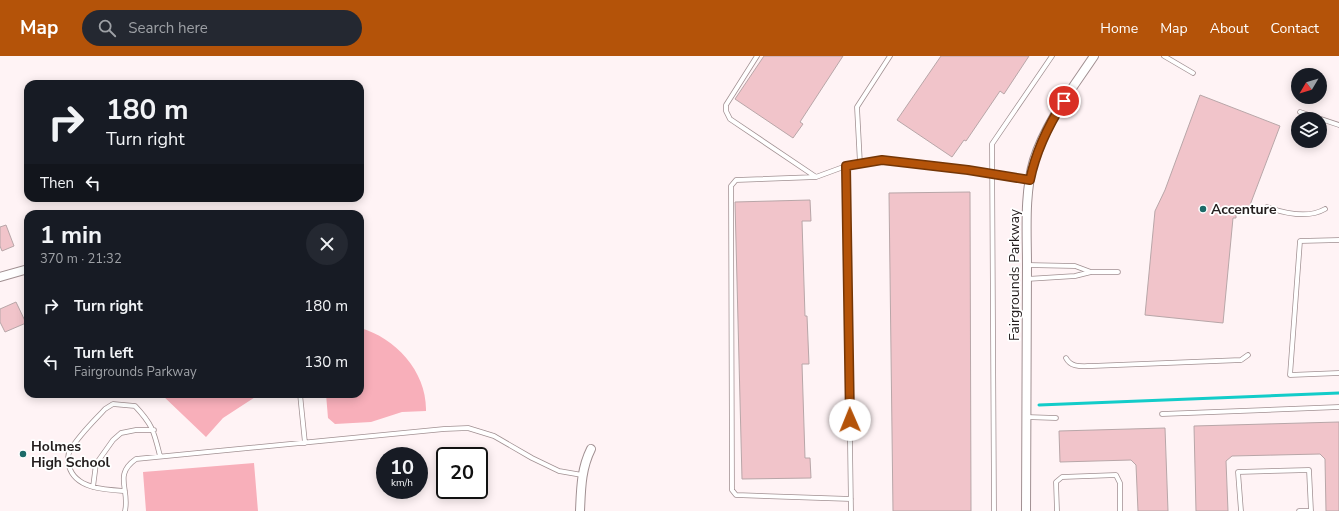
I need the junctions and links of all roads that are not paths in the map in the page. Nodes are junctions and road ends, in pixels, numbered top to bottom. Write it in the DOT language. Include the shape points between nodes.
graph roads {
  1 [pos="757,56"];
  2 [pos="890,56"];
  3 [pos="1052,56"];
  4 [pos="1094,56"];
  5 [pos="1164,56"];
  6 [pos="1193,73"];
  7 [pos="1327,121"];
  8 [pos="1339,125"];
  9 [pos="860,164"];
  10 [pos="846,166"];
  11 [pos="993,173"];
  12 [pos="816,177"];
  13 [pos="1030,180"];
  14 [pos="1267,207"];
  15 [pos="1325,209"];
  16 [pos="1339,240"];
  17 [pos="1027,265"];
  18 [pos="24,270"];
  19 [pos="1091,272"];
  20 [pos="1118,272"];
  21 [pos="0,277"];
  22 [pos="1026,279"];
  23 [pos="1248,355"];
  24 [pos="1066,358"];
  25 [pos="1339,373"];
  26 [pos="300,398"];
  27 [pos="1339,406"];
  28 [pos="1162,414"];
  29 [pos="1026,417"];
  30 [pos="1056,418"];
  31 [pos="154,430"];
  32 [pos="305,444"];
  33 [pos="591,449"];
  34 [pos="160,456"];
  35 [pos="582,475"];
  36 [pos="93,487"];
  37 [pos="125,491"];
  38 [pos="851,499"];
  39 [pos="125,511"];
  40 [pos="580,511"];
  41 [pos="852,511"];
  42 [pos="994,511"];
  43 [pos="1026,511"];
  44 [pos="1056,511"];
  45 [pos="1120,511"];
  46 [pos="1241,511"];
  47 [pos="1299,511"];
  48 [pos="1311,511"];
  1 -- 12 [label="lane" via="726,104 726,111 730,119"];
  2 -- 9 [label="lane" via="857,107"];
  3 -- 11 [label="lane" via="992,144"];
  4 -- 13 [label="street, Fairgrounds Parkway" via="1047,128"];
  5 -- 6 [label="lane"];
  7 -- 8 [label="lane"];
  9 -- 10 [label="lane"];
  9 -- 11 [label="lane" via="882,160"];
  10 -- 12 [label="lane"];
  10 -- 38 [label="lane"];
  11 -- 13 [label="lane"];
  11 -- 42 [label="lane"];
  12 -- 38 [label="lane" via="736,180 731,186 732,490 736,496"];
  13 -- 17 [label="street, Fairgrounds Parkway" via="1027,198"];
  14 -- 15 [label="lane" via="1285,213 1318,213"];
  16 -- 25 [label="lane" via="1300,241 1290,375"];
  17 -- 19 [label="lane" via="1075,266"];
  17 -- 22 [label="street, Fairgrounds Parkway"];
  18 -- 21 [label="street"];
  19 -- 20 [label="lane"];
  19 -- 22 [label="lane" via="1075,276"];
  22 -- 29 [label="street, Fairgrounds Parkway"];
  23 -- 24 [label="lane" via="1240,360 1092,366 1073,366"];
  26 -- 32 [label="lane"];
  27 -- 28 [label="lane"];
  29 -- 30 [label="lane"];
  29 -- 43 [label="street, Fairgrounds Parkway"];
  31 -- 34 [label="lane"];
  31 -- 36 [label="lane" via="121,433 113,440 96,464"];
  31 -- 36 [label="lane" via="135,406 112,404 105,408 70,449 67,459 70,471 76,478"];
  32 -- 34 [label="lane"];
  32 -- 35 [label="lane" via="468,428 494,436 559,471"];
  33 -- 35 [label="street" via="584,462"];
  34 -- 37 [label="lane" via="136,459 127,465 123,476"];
  35 -- 40 [label="street"];
  36 -- 37 [label="lane"];
  37 -- 39 [label="lane"];
  38 -- 41 [label="lane"];
  44 -- 45 [label="lane" via="1056,482 1062,477 1116,475 1120,483"];
  46 -- 48 [label="lane" via="1238,472 1309,470"];
  47 -- 48 [label="lane"];
}
